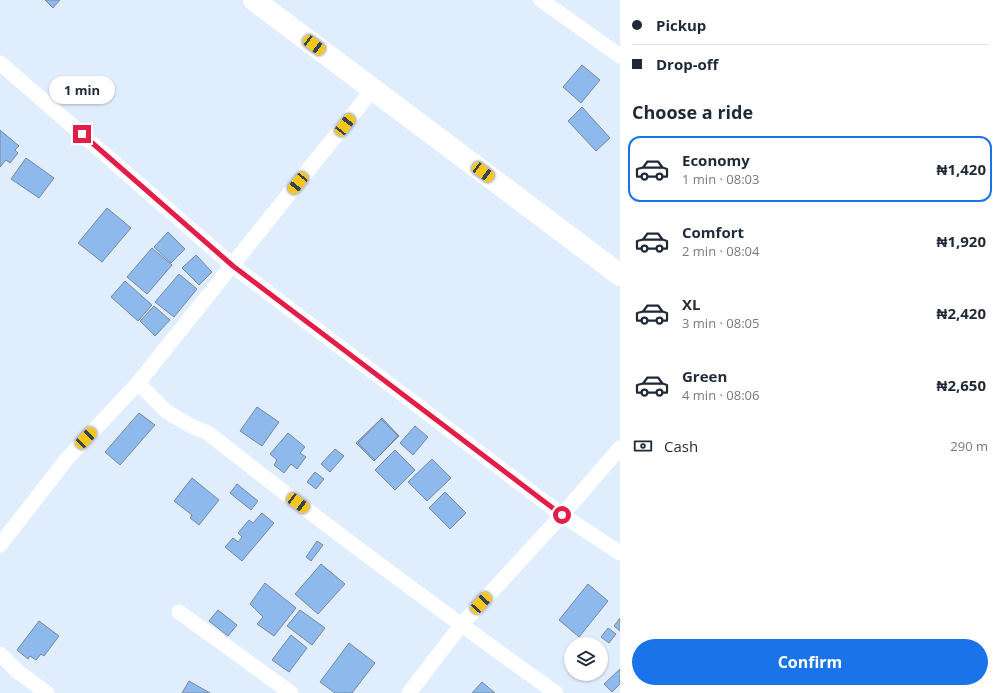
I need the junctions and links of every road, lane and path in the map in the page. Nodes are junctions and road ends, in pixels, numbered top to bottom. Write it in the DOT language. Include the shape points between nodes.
graph roads {
  1 [pos="254,0"];
  2 [pos="272,0"];
  3 [pos="541,0"];
  4 [pos="620,56"];
  5 [pos="0,63"];
  6 [pos="373,89"];
  7 [pos="436,129"];
  8 [pos="620,260"];
  9 [pos="233,266"];
  10 [pos="620,275"];
  11 [pos="138,383"];
  12 [pos="620,448"];
  13 [pos="562,515"];
  14 [pos="0,545"];
  15 [pos="620,553"];
  16 [pos="179,612"];
  17 [pos="461,625"];
  18 [pos="0,654"];
  19 [pos="47,693"];
  20 [pos="291,693"];
  21 [pos="409,693"];
  22 [pos="556,693"];
  1 -- 6 [label="main road"];
  2 -- 7 [label="main road"];
  3 -- 4 [label="street"];
  5 -- 9 [label="street"];
  6 -- 7 [label="main road"];
  6 -- 9 [label="street"];
  7 -- 8 [label="main road"];
  7 -- 10 [label="main road"];
  9 -- 11 [label="street"];
  9 -- 13 [label="street"];
  11 -- 14 [label="street" via="66,460"];
  11 -- 17 [label="street" via="167,412 208,433"];
  12 -- 13 [label="street"];
  13 -- 15 [label="street"];
  13 -- 17 [label="street"];
  16 -- 20 [label="street"];
  17 -- 21 [label="street"];
  17 -- 22 [label="street"];
  18 -- 19 [label="street"];
}
